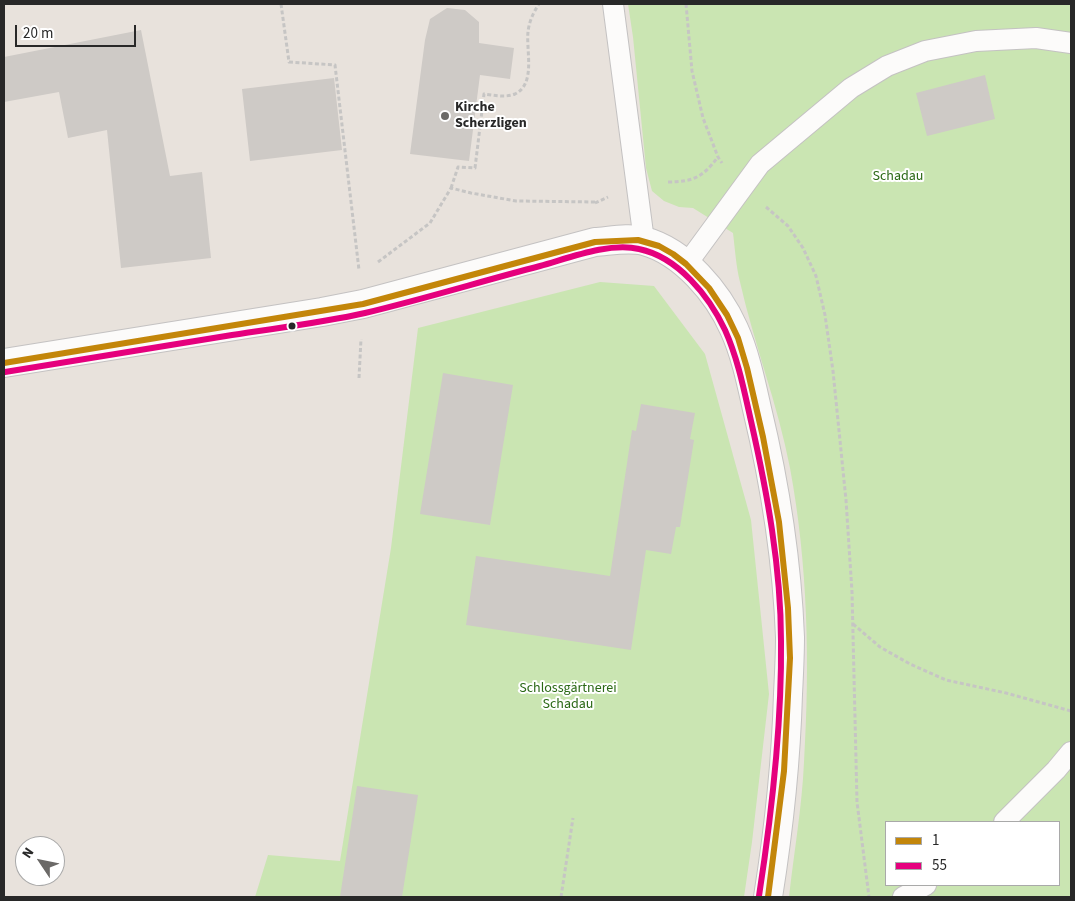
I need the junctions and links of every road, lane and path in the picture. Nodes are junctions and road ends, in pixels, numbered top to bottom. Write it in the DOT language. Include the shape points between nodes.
graph roads {
  1 [pos="281,4"];
  2 [pos="539,4"];
  3 [pos="613,4"];
  4 [pos="686,4"];
  5 [pos="1071,43"];
  6 [pos="451,188"];
  7 [pos="742,190"];
  8 [pos="595,202"];
  9 [pos="644,241"];
  10 [pos="375,264"];
  11 [pos="686,265"];
  12 [pos="367,270"];
  13 [pos="4,363"];
  14 [pos="852,624"];
  15 [pos="1071,711"];
  16 [pos="1071,752"];
  17 [pos="573,818"];
  18 [pos="1005,821"];
  19 [pos="924,886"];
  20 [pos="561,897"];
  21 [pos="768,897"];
  22 [pos="869,897"];
  23 [pos="903,897"];
  1 -- 12 [label="path" via="289,62 335,65 359,276"];
  2 -- 6 [label="path" via="528,33 528,74 524,87 514,94 484,94 475,168 458,167"];
  3 -- 9 [label="lane"];
  4 -- 7 [label="path" via="692,71 703,118 718,157"];
  5 -- 7 [label="lane" via="1036,38 976,41 925,51 887,66 851,88 760,164"];
  6 -- 8 [label="path" via="516,201"];
  6 -- 10 [label="path" via="430,223"];
  7 -- 11 [label="lane"];
  7 -- 14 [label="path" via="788,226 816,276 834,371 846,500"];
  9 -- 11 [label="street"];
  9 -- 13 [label="street" via="595,242 322,312"];
  11 -- 21 [label="street" via="715,294 734,329 769,458 781,530 790,638 786,755"];
  14 -- 15 [label="path" via="880,647 946,680"];
  14 -- 22 [label="path" via="857,802"];
  16 -- 18 [label="lane"];
  17 -- 20 [label="path"];
  19 -- 23 [label="lane"];
}
